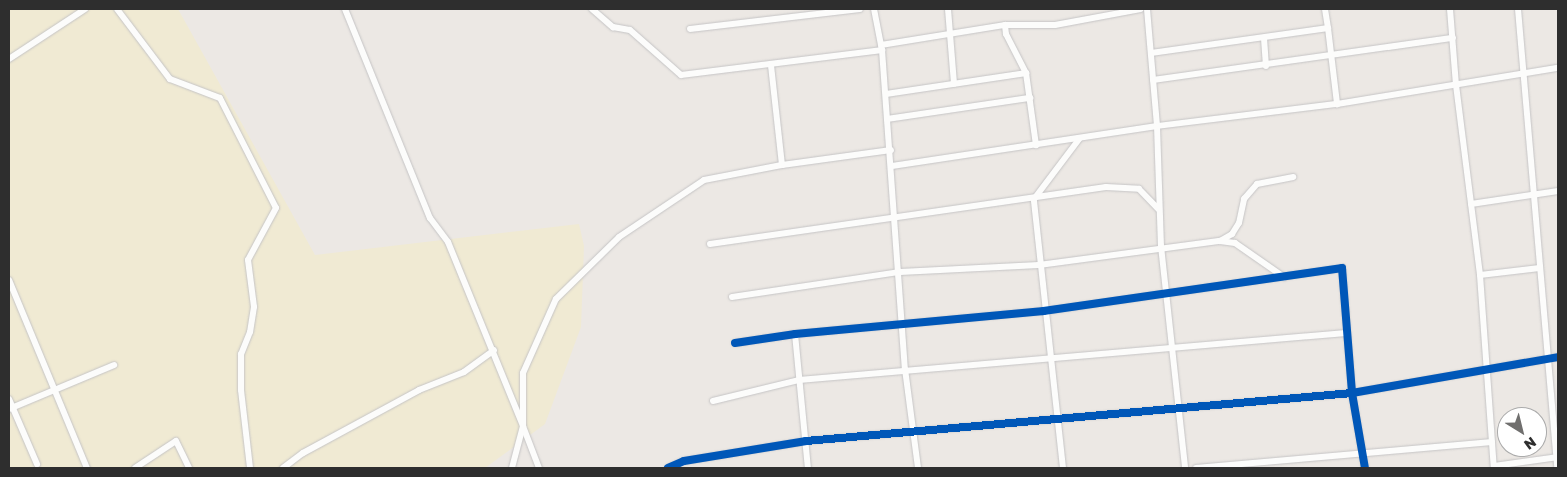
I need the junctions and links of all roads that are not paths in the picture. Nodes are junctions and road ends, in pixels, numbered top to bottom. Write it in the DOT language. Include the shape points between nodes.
graph roads {
  1 [pos="86,9"];
  2 [pos="117,9"];
  3 [pos="345,9"];
  4 [pos="592,9"];
  5 [pos="860,9"];
  6 [pos="874,9"];
  7 [pos="948,9"];
  8 [pos="1141,9"];
  9 [pos="1147,9"];
  10 [pos="1325,9"];
  11 [pos="1450,9"];
  12 [pos="1518,9"];
  13 [pos="1005,25"];
  14 [pos="1328,28"];
  15 [pos="690,29"];
  16 [pos="949,33"];
  17 [pos="1264,38"];
  18 [pos="1454,38"];
  19 [pos="881,47"];
  20 [pos="1151,53"];
  21 [pos="1332,57"];
  22 [pos="9,59"];
  23 [pos="771,66"];
  24 [pos="1266,66"];
  25 [pos="1558,68"];
  26 [pos="1026,73"];
  27 [pos="1523,73"];
  28 [pos="1153,80"];
  29 [pos="954,84"];
  30 [pos="1456,85"];
  31 [pos="886,94"];
  32 [pos="1030,98"];
  33 [pos="1337,104"];
  34 [pos="887,119"];
  35 [pos="1157,126"];
  36 [pos="1080,138"];
  37 [pos="1036,145"];
  38 [pos="890,150"];
  39 [pos="782,165"];
  40 [pos="892,166"];
  41 [pos="1294,177"];
  42 [pos="1558,191"];
  43 [pos="1533,195"];
  44 [pos="1034,199"];
  45 [pos="1471,204"];
  46 [pos="1158,209"];
  47 [pos="895,215"];
  48 [pos="1220,241"];
  49 [pos="710,244"];
  50 [pos="1160,246"];
  51 [pos="1039,265"];
  52 [pos="1540,268"];
  53 [pos="900,272"];
  54 [pos="1480,275"];
  55 [pos="1284,277"];
  56 [pos="9,280"];
  57 [pos="1165,295"];
  58 [pos="732,297"];
  59 [pos="1044,311"];
  60 [pos="904,325"];
  61 [pos="1346,333"];
  62 [pos="795,334"];
  63 [pos="735,343"];
  64 [pos="1170,347"];
  65 [pos="494,350"];
  66 [pos="1558,357"];
  67 [pos="1049,359"];
  68 [pos="1548,359"];
  69 [pos="114,365"];
  70 [pos="905,369"];
  71 [pos="1487,372"];
  72 [pos="799,380"];
  73 [pos="54,390"];
  74 [pos="1352,393"];
  75 [pos="9,398"];
  76 [pos="713,402"];
  77 [pos="11,408"];
  78 [pos="1177,410"];
  79 [pos="1057,420"];
  80 [pos="524,426"];
  81 [pos="915,434"];
  82 [pos="806,441"];
  83 [pos="1492,442"];
  84 [pos="1364,454"];
  85 [pos="1557,457"];
  86 [pos="37,464"];
  87 [pos="1494,467"];
  88 [pos="87,468"];
  89 [pos="135,468"];
  90 [pos="189,468"];
  91 [pos="250,468"];
  92 [pos="283,468"];
  93 [pos="512,468"];
  94 [pos="539,468"];
  95 [pos="668,468"];
  96 [pos="808,468"];
  97 [pos="918,468"];
  98 [pos="1063,468"];
  99 [pos="1185,468"];
  100 [pos="1196,468"];
  101 [pos="1365,468"];
  102 [pos="1557,468"];
  1 -- 22 [label="street"];
  2 -- 91 [label="street" via="170,79 220,98 276,208 248,260 254,308 250,332 240,354"];
  3 -- 65 [label="street" via="430,218 448,242"];
  4 -- 23 [label="street" via="613,28 630,30 681,75"];
  5 -- 15 [label="street"];
  6 -- 19 [label="street"];
  7 -- 16 [label="street"];
  8 -- 13 [label="street" via="1054,25"];
  9 -- 20 [label="street"];
  10 -- 14 [label="street"];
  11 -- 18 [label="street"];
  12 -- 27 [label="street"];
  13 -- 16 [label="street"];
  13 -- 26 [label="street" via="1006,34"];
  14 -- 17 [label="street"];
  14 -- 21 [label="street"];
  16 -- 19 [label="street"];
  16 -- 29 [label="street"];
  17 -- 20 [label="street"];
  17 -- 24 [label="street"];
  18 -- 21 [label="street"];
  18 -- 30 [label="street"];
  19 -- 23 [label="street"];
  19 -- 31 [label="street"];
  20 -- 28 [label="street"];
  21 -- 24 [label="street"];
  21 -- 33 [label="street"];
  23 -- 39 [label="street"];
  24 -- 28 [label="street"];
  25 -- 27 [label="street"];
  26 -- 29 [label="street"];
  26 -- 32 [label="street"];
  27 -- 30 [label="street"];
  27 -- 43 [label="street"];
  28 -- 35 [label="street"];
  29 -- 31 [label="street"];
  30 -- 33 [label="street"];
  30 -- 45 [label="street"];
  31 -- 34 [label="street"];
  32 -- 34 [label="street"];
  32 -- 37 [label="street"];
  33 -- 35 [label="street"];
  34 -- 38 [label="street"];
  35 -- 36 [label="street"];
  35 -- 46 [label="street"];
  36 -- 37 [label="street"];
  36 -- 44 [label="street"];
  37 -- 40 [label="street"];
  38 -- 39 [label="street"];
  38 -- 40 [label="street"];
  39 -- 80 [label="street" via="704,180 619,237 556,299 523,373"];
  40 -- 47 [label="street"];
  41 -- 48 [label="street" via="1257,184 1244,199 1239,223 1232,234"];
  42 -- 43 [label="street"];
  43 -- 45 [label="street"];
  43 -- 52 [label="street"];
  44 -- 46 [label="street" via="1092,188 1139,188"];
  44 -- 47 [label="street"];
  44 -- 51 [label="street"];
  45 -- 54 [label="street"];
  46 -- 50 [label="street"];
  47 -- 49 [label="street"];
  47 -- 53 [label="street"];
  48 -- 50 [label="street"];
  48 -- 55 [label="street" via="1235,243"];
  50 -- 51 [label="street"];
  50 -- 57 [label="street"];
  51 -- 53 [label="street"];
  51 -- 59 [label="street"];
  52 -- 54 [label="street"];
  52 -- 68 [label="street"];
  53 -- 58 [label="street"];
  53 -- 60 [label="street"];
  54 -- 71 [label="street"];
  55 -- 57 [label="street"];
  55 -- 61 [label="street" via="1342,268"];
  56 -- 73 [label="street"];
  57 -- 59 [label="street"];
  57 -- 64 [label="street"];
  59 -- 60 [label="street"];
  59 -- 67 [label="street"];
  60 -- 62 [label="street"];
  60 -- 70 [label="street"];
  61 -- 64 [label="street"];
  61 -- 74 [label="street"];
  62 -- 63 [label="street"];
  62 -- 72 [label="street"];
  64 -- 67 [label="street"];
  64 -- 78 [label="street"];
  65 -- 80 [label="street"];
  65 -- 92 [label="street" via="464,372 419,390 303,453"];
  66 -- 68 [label="street"];
  67 -- 70 [label="street"];
  67 -- 79 [label="street"];
  68 -- 71 [label="street"];
  68 -- 85 [label="street"];
  69 -- 73 [label="street"];
  70 -- 72 [label="street"];
  70 -- 81 [label="street"];
  71 -- 74 [label="street"];
  71 -- 83 [label="street"];
  72 -- 76 [label="street"];
  72 -- 82 [label="street"];
  73 -- 77 [label="street"];
  73 -- 88 [label="street"];
  74 -- 78 [label="street"];
  74 -- 84 [label="street"];
  75 -- 77 [label="street"];
  77 -- 86 [label="street"];
  78 -- 79 [label="street"];
  78 -- 99 [label="street"];
  79 -- 81 [label="street"];
  79 -- 98 [label="street"];
  80 -- 93 [label="street"];
  80 -- 94 [label="street"];
  81 -- 82 [label="street"];
  81 -- 97 [label="street"];
  82 -- 95 [label="street" via="684,461"];
  82 -- 96 [label="street"];
  83 -- 84 [label="street"];
  83 -- 87 [label="street"];
  84 -- 100 [label="street"];
  84 -- 101 [label="street"];
  85 -- 87 [label="street"];
  85 -- 102 [label="street"];
  89 -- 90 [label="street" via="176,441"];
}
